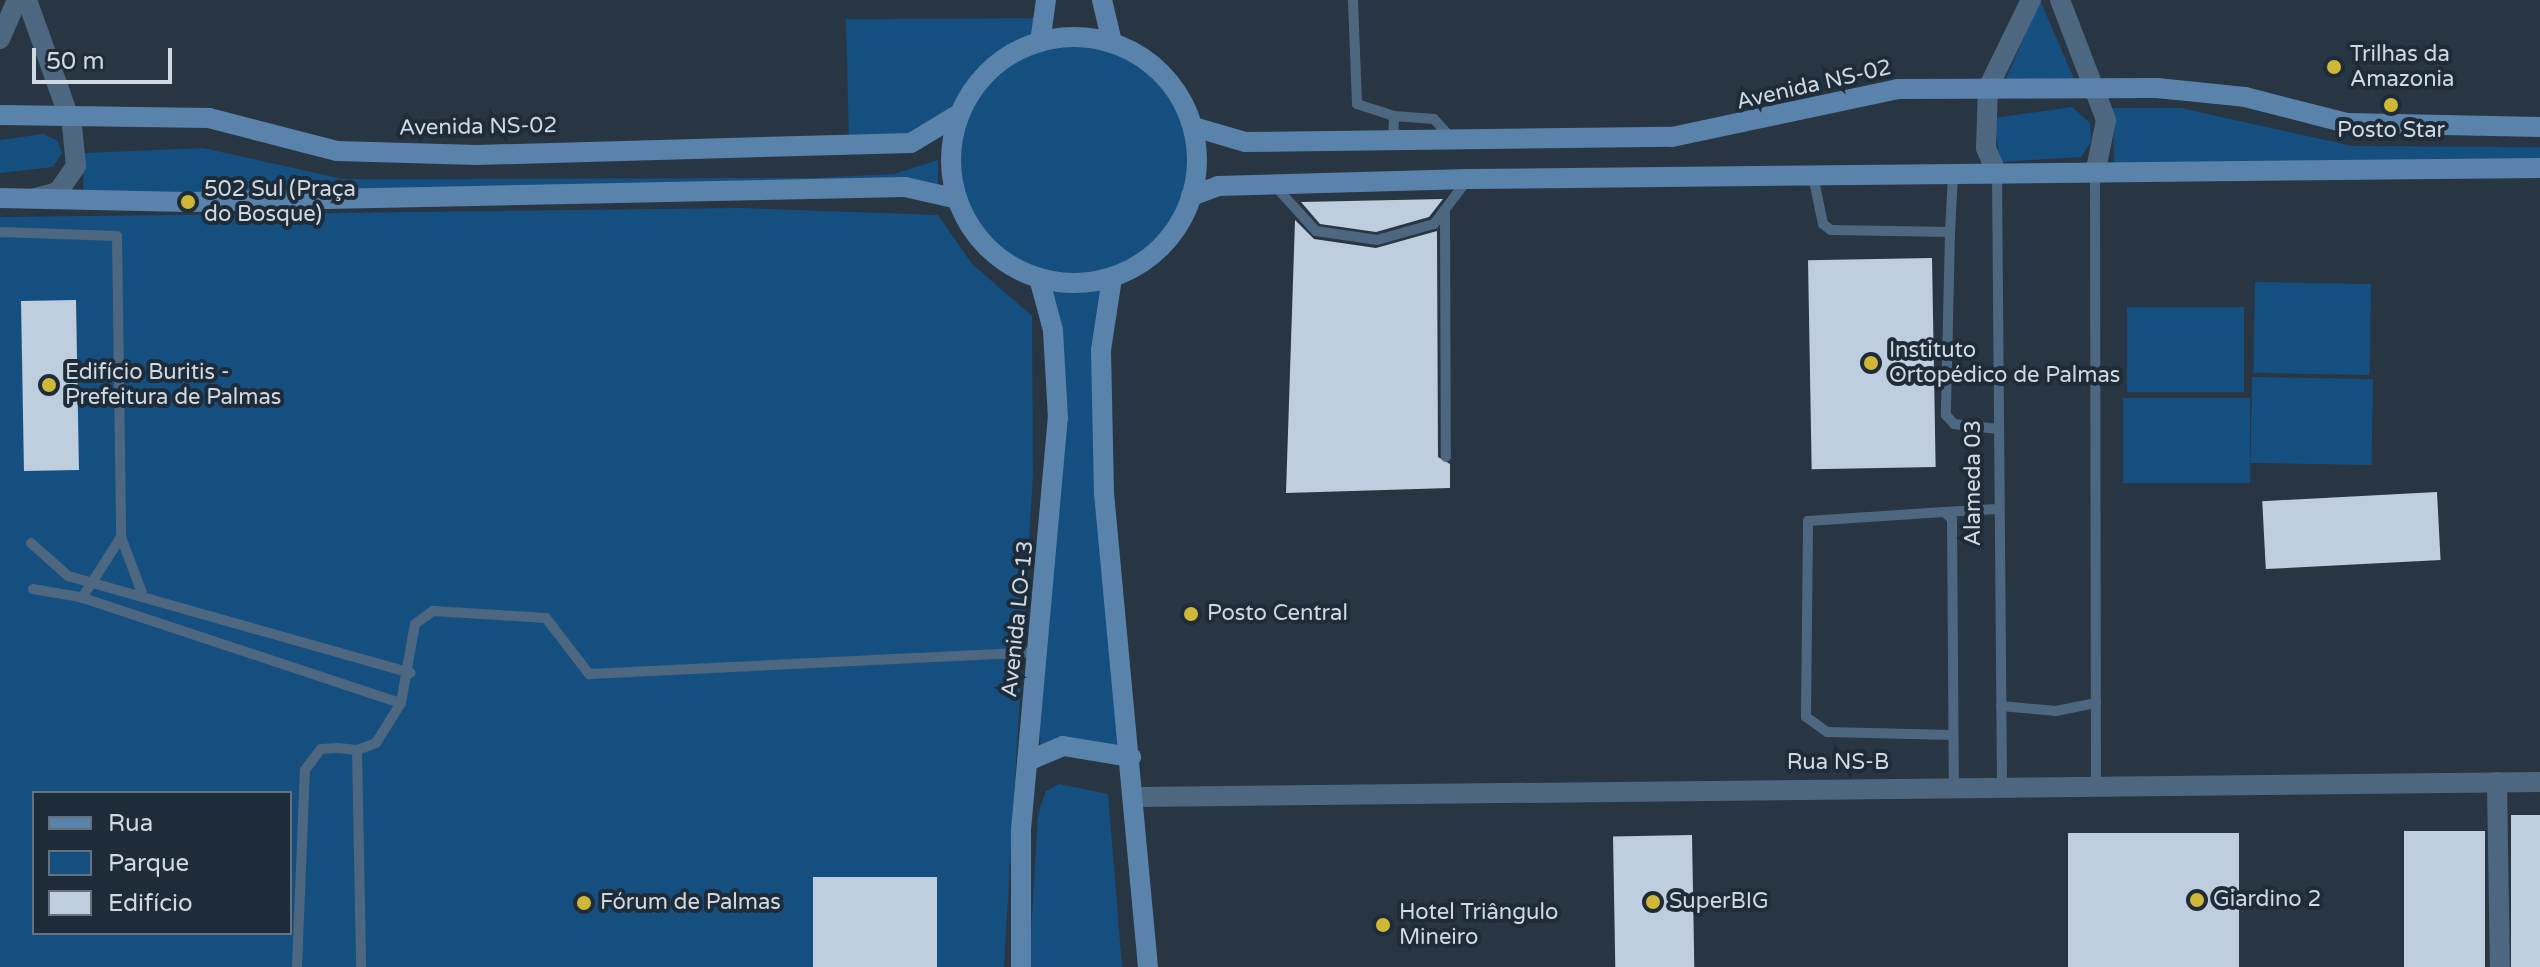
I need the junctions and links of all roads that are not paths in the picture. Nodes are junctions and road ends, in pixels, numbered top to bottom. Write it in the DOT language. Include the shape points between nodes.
graph roads {
  1 [pos="17,0"];
  2 [pos="27,0"];
  3 [pos="1046,0"];
  4 [pos="1102,0"];
  5 [pos="1353,0"];
  6 [pos="2031,0"];
  7 [pos="2060,0"];
  8 [pos="0,39"];
  9 [pos="1040,42"];
  10 [pos="1112,42"];
  11 [pos="1988,88"];
  12 [pos="2100,88"];
  13 [pos="66,111"];
  14 [pos="0,115"];
  15 [pos="1394,116"];
  16 [pos="954,117"];
  17 [pos="1194,127"];
  18 [pos="2540,127"];
  19 [pos="1452,139"];
  20 [pos="1393,141"];
  21 [pos="2540,168"];
  22 [pos="1953,174"];
  23 [pos="1997,174"];
  24 [pos="2095,174"];
  25 [pos="1813,176"];
  26 [pos="1468,179"];
  27 [pos="1274,184"];
  28 [pos="1191,196"];
  29 [pos="0,198"];
  30 [pos="36,198"];
  31 [pos="954,198"];
  32 [pos="1445,213"];
  33 [pos="0,232"];
  34 [pos="1950,232"];
  35 [pos="1039,278"];
  36 [pos="1112,278"];
  37 [pos="1998,429"];
  38 [pos="1446,457"];
  39 [pos="1998,509"];
  40 [pos="1944,512"];
  41 [pos="121,537"];
  42 [pos="31,543"];
  43 [pos="92,581"];
  44 [pos="33,589"];
  45 [pos="142,593"];
  46 [pos="82,598"];
  47 [pos="1037,652"];
  48 [pos="411,673"];
  49 [pos="401,703"];
  50 [pos="2096,703"];
  51 [pos="2001,706"];
  52 [pos="1953,735"];
  53 [pos="357,750"];
  54 [pos="1131,757"];
  55 [pos="1030,760"];
  56 [pos="2096,782"];
  57 [pos="2497,782"];
  58 [pos="2540,782"];
  59 [pos="1954,786"];
  60 [pos="2002,786"];
  61 [pos="1137,797"];
  62 [pos="297,967"];
  63 [pos="361,967"];
  64 [pos="1021,967"];
  65 [pos="1148,967"];
  66 [pos="2500,967"];
  1 -- 8 [label="street"];
  2 -- 13 [label="street"];
  3 -- 9 [label="street"];
  4 -- 10 [label="street"];
  5 -- 15 [label="lane" via="1357,104"];
  6 -- 11 [label="street, Alameda 03"];
  7 -- 12 [label="street"];
  9 -- 10 [label="street"];
  9 -- 16 [label="street" via="1006,59"];
  10 -- 17 [label="street" via="1160,72"];
  11 -- 12 [label="street, Avenida NS-02"];
  11 -- 19 [label="street, Avenida NS-02" via="1897,89 1672,137"];
  11 -- 23 [label="street, Alameda 03" via="1986,148"];
  12 -- 18 [label="street, Avenida NS-02" via="2194,89 2383,126"];
  12 -- 24 [label="street" via="2106,137"];
  13 -- 14 [label="street, Avenida NS-02"];
  13 -- 16 [label="street, Avenida NS-02" via="209,118 337,151 477,155 911,143"];
  13 -- 30 [label="street" via="76,166 58,192"];
  15 -- 19 [label="lane" via="1434,119"];
  15 -- 20 [label="lane"];
  16 -- 31 [label="street"];
  17 -- 20 [label="street, Avenida NS-02" via="1245,142"];
  17 -- 28 [label="street"];
  19 -- 20 [label="street, Avenida NS-02"];
  21 -- 24 [label="street"];
  22 -- 23 [label="street"];
  22 -- 25 [label="street"];
  22 -- 34 [label="lane"];
  23 -- 24 [label="street"];
  23 -- 37 [label="lane, Alameda 03"];
  24 -- 50 [label="lane"];
  25 -- 26 [label="street"];
  25 -- 34 [label="lane" via="1823,224 1831,230"];
  26 -- 27 [label="street"];
  26 -- 32 [label="lane"];
  27 -- 28 [label="street" via="1218,186"];
  27 -- 32 [label="lane" via="1326,236 1406,237"];
  28 -- 36 [label="street" via="1162,248"];
  29 -- 30 [label="street"];
  30 -- 31 [label="street" via="188,202 905,187"];
  31 -- 35 [label="street" via="985,245"];
  32 -- 38 [label="lane"];
  33 -- 41 [label="lane" via="117,236"];
  34 -- 37 [label="lane" via="1946,415 1954,424"];
  35 -- 36 [label="street"];
  35 -- 47 [label="street, Avenida LO-13" via="1053,330 1058,418"];
  36 -- 54 [label="street" via="1101,350 1104,493"];
  37 -- 39 [label="lane, Alameda 03"];
  39 -- 40 [label="lane"];
  39 -- 51 [label="lane, Alameda 03"];
  40 -- 52 [label="lane" via="1952,519"];
  40 -- 52 [label="lane" via="1808,521 1806,717 1827,732"];
  41 -- 43 [label="lane"];
  41 -- 45 [label="lane"];
  42 -- 43 [label="lane" via="57,570"];
  43 -- 45 [label="lane"];
  43 -- 46 [label="lane"];
  44 -- 46 [label="lane"];
  45 -- 48 [label="lane"];
  46 -- 49 [label="lane"];
  47 -- 48 [label="lane" via="589,674 546,618 433,611 415,624"];
  47 -- 55 [label="street, Avenida LO-13"];
  48 -- 49 [label="lane"];
  49 -- 53 [label="lane" via="376,743"];
  50 -- 51 [label="lane" via="2056,711"];
  50 -- 56 [label="lane"];
  51 -- 60 [label="lane, Alameda 03"];
  52 -- 59 [label="lane"];
  53 -- 62 [label="lane" via="321,749 305,770"];
  53 -- 63 [label="lane"];
  54 -- 55 [label="street" via="1063,746"];
  54 -- 61 [label="street"];
  55 -- 64 [label="street, Avenida LO-13" via="1021,830"];
  56 -- 57 [label="street, Rua NS-B"];
  56 -- 60 [label="street, Rua NS-B"];
  57 -- 58 [label="street, Rua NS-B"];
  57 -- 66 [label="street"];
  59 -- 60 [label="street, Rua NS-B"];
  59 -- 61 [label="street, Rua NS-B"];
  61 -- 65 [label="street"];
}
